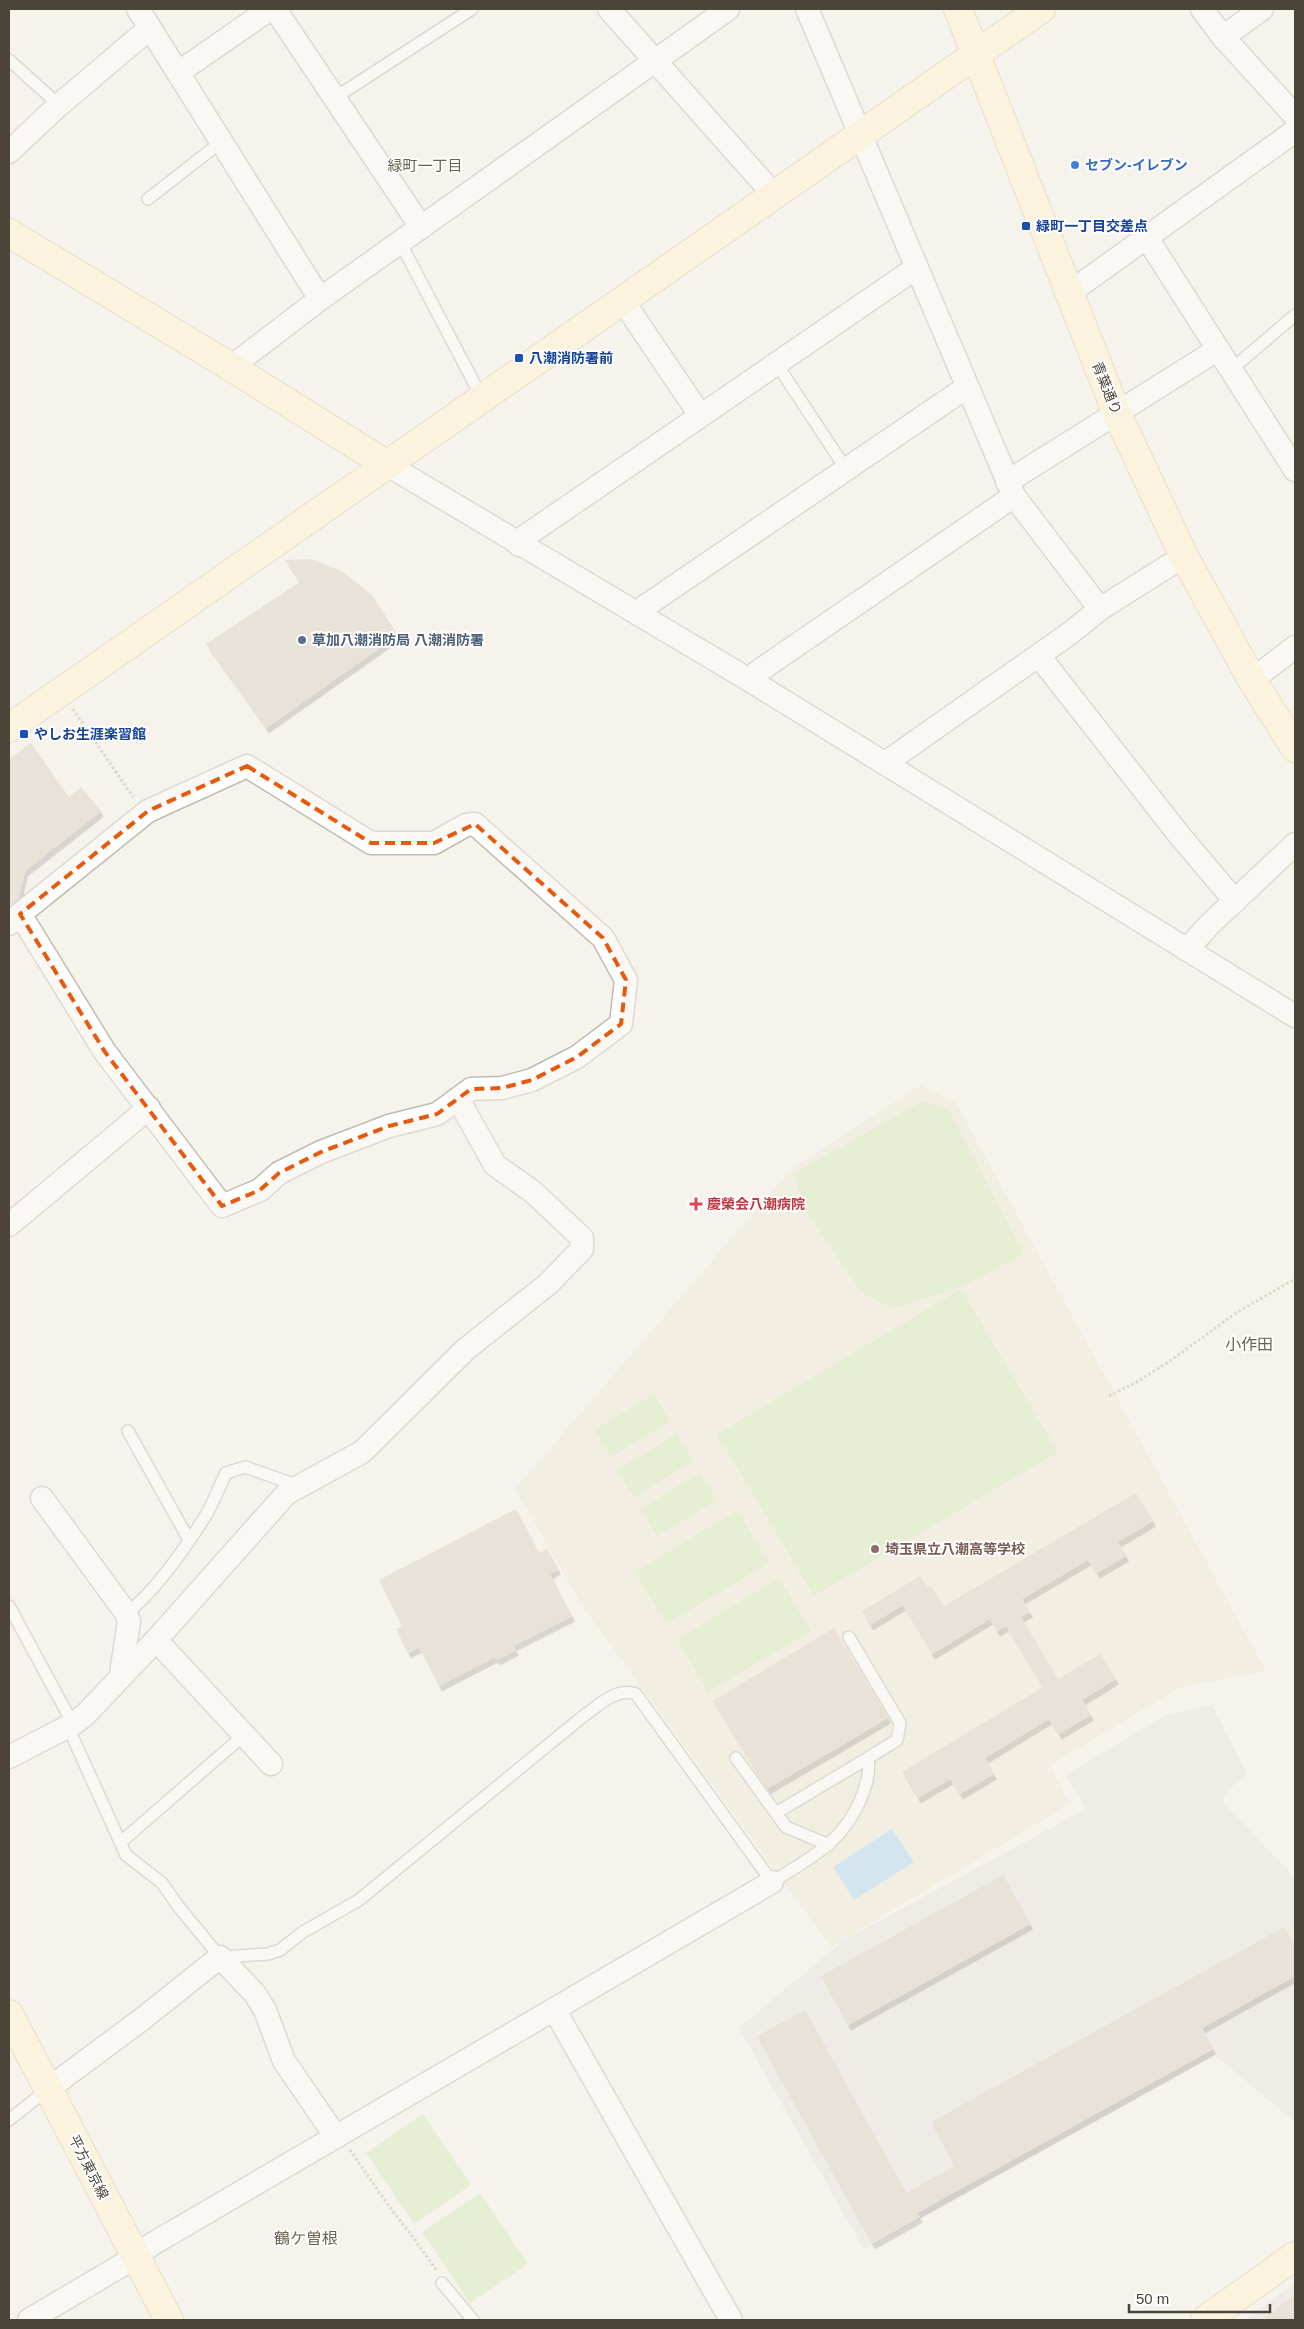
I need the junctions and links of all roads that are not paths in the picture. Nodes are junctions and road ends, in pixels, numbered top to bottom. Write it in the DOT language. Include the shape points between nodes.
graph roads {
  1 [pos="138,9"];
  2 [pos="270,9"];
  3 [pos="276,9"];
  4 [pos="472,9"];
  5 [pos="609,9"];
  6 [pos="728,9"];
  7 [pos="807,9"];
  8 [pos="958,9"];
  9 [pos="1041,9"];
  10 [pos="1202,9"];
  11 [pos="1262,9"];
  12 [pos="150,28"];
  13 [pos="1223,37"];
  14 [pos="976,54"];
  15 [pos="9,60"];
  16 [pos="656,61"];
  17 [pos="180,72"];
  18 [pos="336,97"];
  19 [pos="59,105"];
  20 [pos="1295,116"];
  21 [pos="1295,131"];
  22 [pos="861,135"];
  23 [pos="222,142"];
  24 [pos="9,152"];
  25 [pos="775,196"];
  26 [pos="148,199"];
  27 [pos="421,227"];
  28 [pos="9,233"];
  29 [pos="1146,238"];
  30 [pos="400,242"];
  31 [pos="916,268"];
  32 [pos="1069,293"];
  33 [pos="320,299"];
  34 [pos="623,301"];
  35 [pos="1295,315"];
  36 [pos="1217,350"];
  37 [pos="776,363"];
  38 [pos="231,367"];
  39 [pos="1232,369"];
  40 [pos="967,387"];
  41 [pos="482,398"];
  42 [pos="1116,414"];
  43 [pos="700,415"];
  44 [pos="386,464"];
  45 [pos="846,469"];
  46 [pos="1295,470"];
  47 [pos="1011,489"];
  48 [pos="519,545"];
  49 [pos="1184,556"];
  50 [pos="1100,609"];
  51 [pos="639,615"];
  52 [pos="1295,647"];
  53 [pos="1038,656"];
  54 [pos="1252,680"];
  55 [pos="751,681"];
  56 [pos="9,728"];
  57 [pos="1295,748"];
  58 [pos="887,764"];
  59 [pos="1295,844"];
  60 [pos="1235,901"];
  61 [pos="14,919"];
  62 [pos="1187,950"];
  63 [pos="1295,1016"];
  64 [pos="458,1099"];
  65 [pos="149,1108"];
  66 [pos="9,1224"];
  67 [pos="128,1432"];
  68 [pos="300,1486"];
  69 [pos="42,1498"];
  70 [pos="189,1540"];
  71 [pos="9,1606"];
  72 [pos="126,1613"];
  73 [pos="849,1636"];
  74 [pos="156,1640"];
  75 [pos="121,1674"];
  76 [pos="71,1726"];
  77 [pos="244,1735"];
  78 [pos="9,1757"];
  79 [pos="736,1758"];
  80 [pos="868,1758"];
  81 [pos="271,1764"];
  82 [pos="776,1813"];
  83 [pos="121,1842"];
  84 [pos="829,1845"];
  85 [pos="772,1882"];
  86 [pos="220,1957"];
  87 [pos="554,2009"];
  88 [pos="9,2014"];
  89 [pos="48,2089"];
  90 [pos="9,2120"];
  91 [pos="338,2136"];
  92 [pos="135,2256"];
  93 [pos="1295,2256"];
  94 [pos="442,2283"];
  95 [pos="29,2320"];
  96 [pos="168,2320"];
  97 [pos="473,2320"];
  98 [pos="731,2320"];
  99 [pos="1205,2320"];
  1 -- 12 [label="street"];
  2 -- 17 [label="street"];
  3 -- 18 [label="street"];
  4 -- 18 [label="lane"];
  5 -- 16 [label="street"];
  6 -- 16 [label="street"];
  7 -- 22 [label="street"];
  8 -- 14 [label="street, 青葉通り"];
  9 -- 14 [label="street"];
  10 -- 13 [label="street"];
  11 -- 13 [label="street"];
  12 -- 17 [label="street"];
  12 -- 19 [label="street"];
  13 -- 20 [label="street"];
  14 -- 22 [label="street"];
  14 -- 32 [label="street, 青葉通り"];
  15 -- 19 [label="lane"];
  16 -- 25 [label="street"];
  16 -- 27 [label="street"];
  17 -- 23 [label="street"];
  18 -- 27 [label="street"];
  19 -- 24 [label="street"];
  21 -- 29 [label="street"];
  22 -- 25 [label="street"];
  22 -- 31 [label="street"];
  23 -- 26 [label="lane"];
  23 -- 33 [label="street"];
  25 -- 34 [label="street"];
  27 -- 30 [label="street"];
  28 -- 38 [label="street"];
  29 -- 32 [label="street"];
  29 -- 36 [label="street"];
  30 -- 33 [label="street"];
  30 -- 41 [label="lane"];
  31 -- 37 [label="street"];
  31 -- 40 [label="street"];
  32 -- 42 [label="street, 青葉通り"];
  33 -- 38 [label="street"];
  34 -- 41 [label="street"];
  34 -- 43 [label="street"];
  35 -- 39 [label="lane"];
  36 -- 39 [label="street"];
  36 -- 42 [label="street"];
  37 -- 43 [label="street"];
  37 -- 45 [label="lane"];
  38 -- 44 [label="street"];
  39 -- 46 [label="street"];
  40 -- 45 [label="street"];
  40 -- 47 [label="street"];
  41 -- 44 [label="street"];
  42 -- 47 [label="street"];
  42 -- 49 [label="street, 青葉通り"];
  43 -- 48 [label="street" via="524,537"];
  44 -- 48 [label="street"];
  44 -- 56 [label="street"];
  45 -- 51 [label="street" via="644,607"];
  47 -- 50 [label="street"];
  47 -- 55 [label="street" via="756,673"];
  48 -- 51 [label="street"];
  49 -- 50 [label="street"];
  49 -- 54 [label="street, 青葉通り"];
  50 -- 53 [label="street"];
  51 -- 55 [label="street"];
  52 -- 54 [label="street"];
  53 -- 58 [label="street" via="891,758"];
  53 -- 60 [label="street"];
  54 -- 57 [label="street, 青葉通り"];
  55 -- 58 [label="street"];
  58 -- 62 [label="street"];
  59 -- 60 [label="street"];
  60 -- 62 [label="street"];
  61 -- 64 [label="street" via="148,811 246,766 371,843 434,843 466,825 475,824 602,938 626,980 621,1024 578,1056 532,1080 502,1088 471,1089"];
  61 -- 65 [label="street" via="105,1052"];
  62 -- 63 [label="street"];
  64 -- 65 [label="street" via="437,1114 389,1126 320,1152 279,1173 260,1190 222,1206"];
  64 -- 68 [label="street" via="495,1165 533,1192 582,1238 582,1249 548,1284 466,1349 362,1452"];
  65 -- 66 [label="street"];
  67 -- 70 [label="lane"];
  68 -- 70 [label="lane" via="245,1467 226,1474 207,1514"];
  68 -- 74 [label="street" via="287,1494"];
  69 -- 72 [label="street"];
  70 -- 72 [label="lane" via="153,1589"];
  71 -- 76 [label="lane"];
  72 -- 75 [label="street" via="128,1628"];
  73 -- 80 [label="lane" via="900,1723 898,1740"];
  74 -- 75 [label="street"];
  74 -- 77 [label="street"];
  75 -- 76 [label="street"];
  76 -- 78 [label="street"];
  76 -- 83 [label="lane"];
  77 -- 81 [label="street"];
  77 -- 83 [label="lane"];
  79 -- 82 [label="lane"];
  80 -- 82 [label="lane"];
  80 -- 84 [label="lane" via="870,1775 854,1816"];
  82 -- 84 [label="lane" via="786,1827"];
  83 -- 86 [label="lane" via="126,1855 162,1883"];
  84 -- 85 [label="lane"];
  85 -- 86 [label="lane" via="636,1694 627,1691 616,1694 581,1718 359,1900 303,1932 280,1950 268,1954"];
  85 -- 87 [label="street"];
  86 -- 89 [label="street"];
  86 -- 91 [label="street" via="255,1994 265,2010 284,2061"];
  87 -- 91 [label="street"];
  87 -- 98 [label="street"];
  88 -- 89 [label="street, 平方東京線"];
  89 -- 90 [label="lane"];
  89 -- 92 [label="street, 平方東京線"];
  91 -- 92 [label="street"];
  92 -- 95 [label="street"];
  92 -- 96 [label="street, 平方東京線"];
  93 -- 99 [label="street"];
  94 -- 97 [label="lane"];
}
